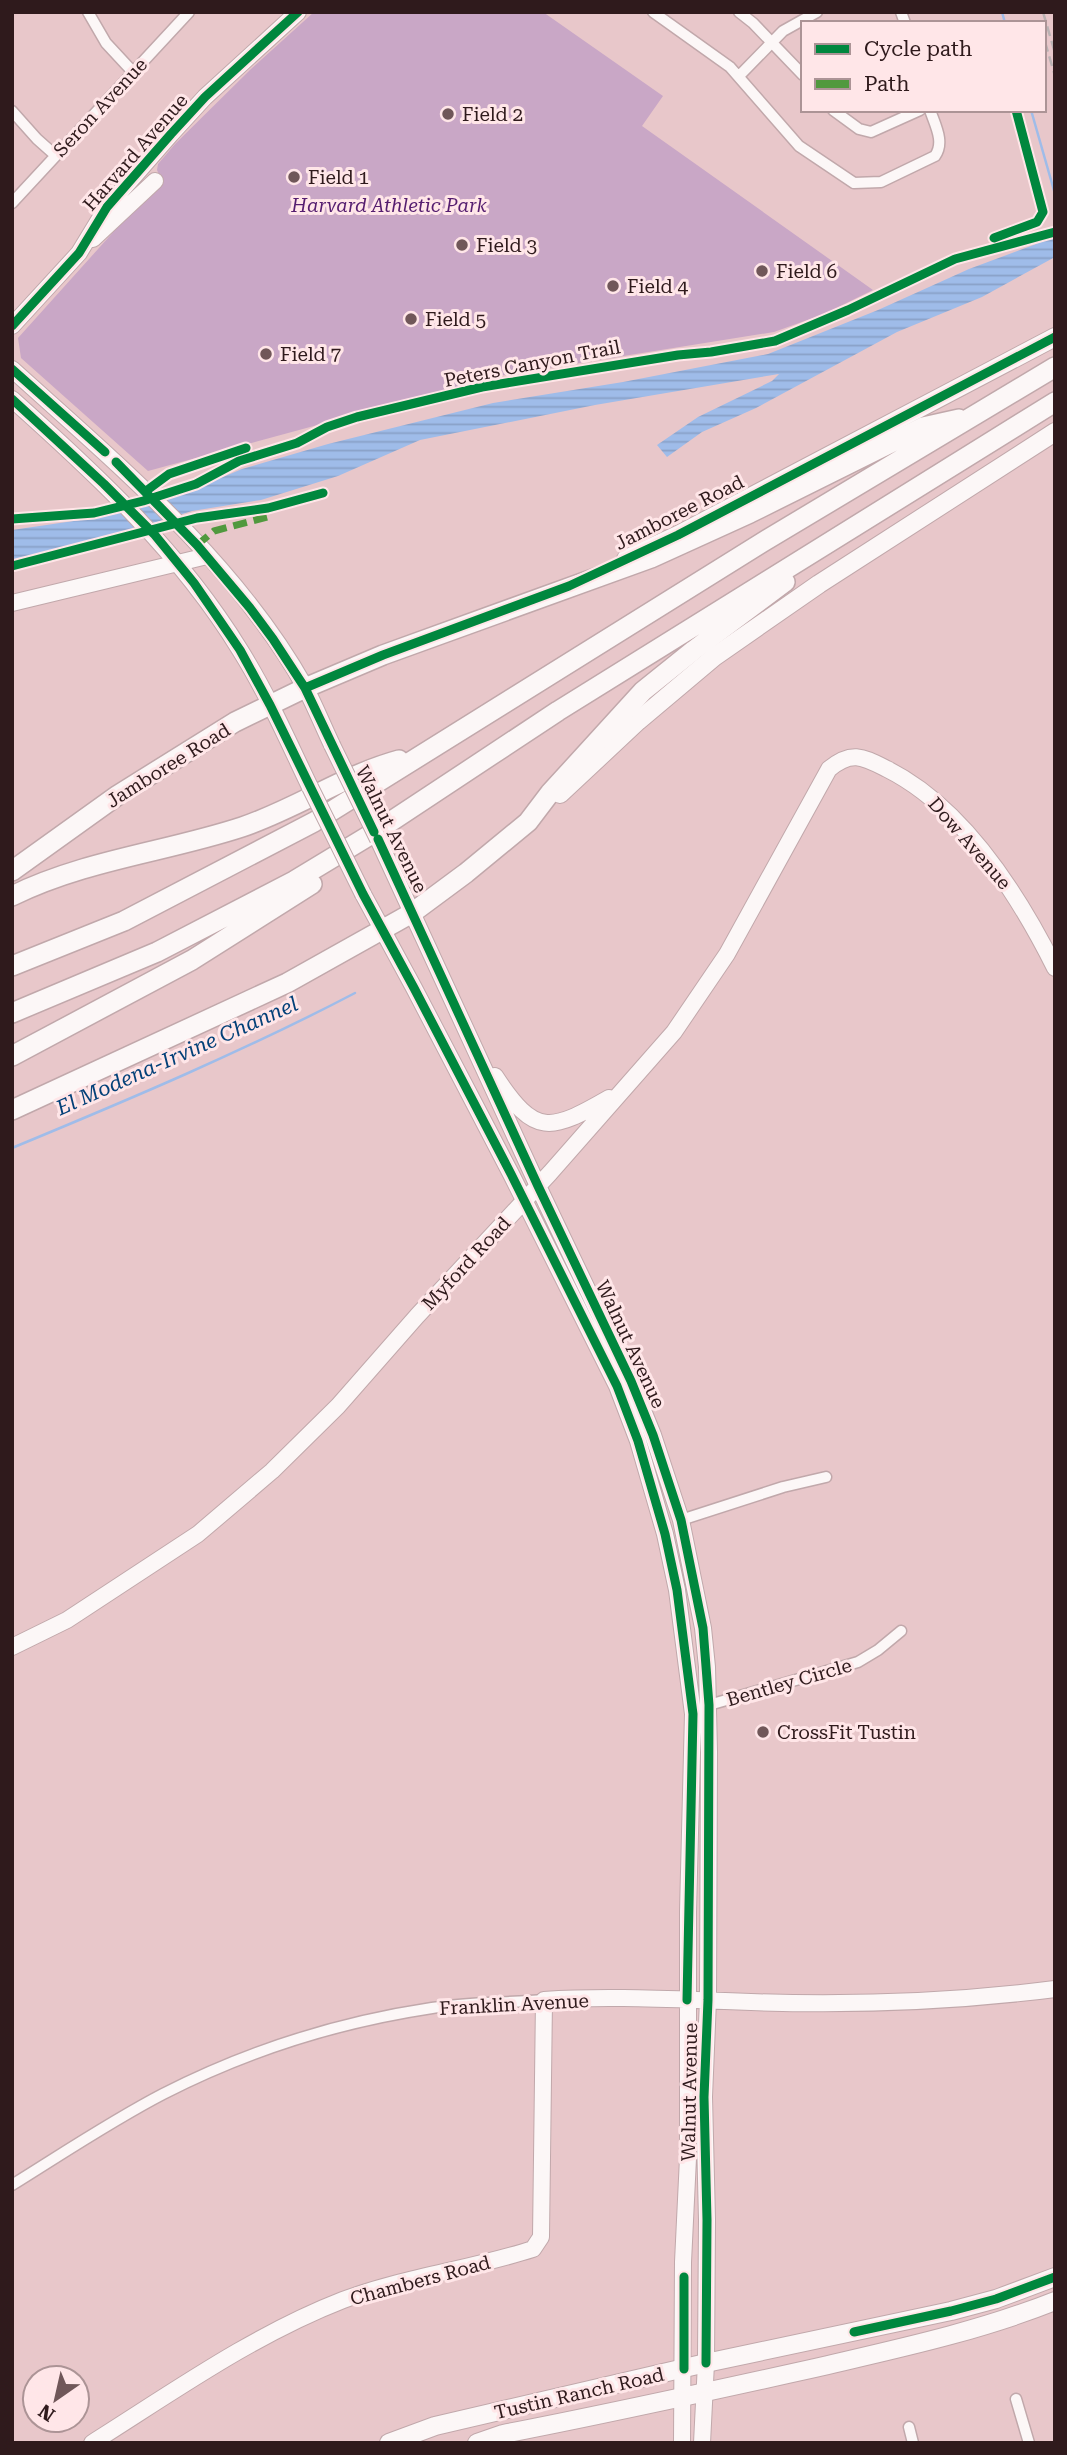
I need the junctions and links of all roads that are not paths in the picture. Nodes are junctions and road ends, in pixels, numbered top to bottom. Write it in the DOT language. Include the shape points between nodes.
graph roads {
  1 [pos="88,12"];
  2 [pos="189,12"];
  3 [pos="298,12"];
  4 [pos="653,12"];
  5 [pos="739,12"];
  6 [pos="817,12"];
  7 [pos="771,41"];
  8 [pos="132,71"];
  9 [pos="801,73"];
  10 [pos="740,75"];
  11 [pos="12,111"];
  12 [pos="836,112"];
  13 [pos="916,112"];
  14 [pos="931,112"];
  15 [pos="55,155"];
  16 [pos="155,181"];
  17 [pos="12,203"];
  18 [pos="79,253"];
  19 [pos="12,326"];
  20 [pos="1055,337"];
  21 [pos="1055,367"];
  22 [pos="12,369"];
  23 [pos="12,399"];
  24 [pos="1055,402"];
  25 [pos="977,415"];
  26 [pos="1055,432"];
  27 [pos="815,552"];
  28 [pos="206,556"];
  29 [pos="177,563"];
  30 [pos="569,586"];
  31 [pos="12,603"];
  32 [pos="305,688"];
  33 [pos="270,705"];
  34 [pos="430,751"];
  35 [pos="850,756"];
  36 [pos="457,778"];
  37 [pos="118,795"];
  38 [pos="528,822"];
  39 [pos="12,856"];
  40 [pos="12,871"];
  41 [pos="12,896"];
  42 [pos="412,913"];
  43 [pos="383,931"];
  44 [pos="12,966"];
  45 [pos="1055,968"];
  46 [pos="12,1013"];
  47 [pos="466,1031"];
  48 [pos="12,1056"];
  49 [pos="621,1091"];
  50 [pos="17,1107"];
  51 [pos="538,1186"];
  52 [pos="524,1200"];
  53 [pos="826,1477"];
  54 [pos="681,1520"];
  55 [pos="901,1631"];
  56 [pos="12,1647"];
  57 [pos="709,1705"];
  58 [pos="1055,1989"];
  59 [pos="544,2000"];
  60 [pos="687,2000"];
  61 [pos="708,2000"];
  62 [pos="12,2185"];
  63 [pos="706,2209"];
  64 [pos="686,2210"];
  65 [pos="1055,2277"];
  66 [pos="1055,2301"];
  67 [pos="706,2363"];
  68 [pos="684,2368"];
  69 [pos="704,2392"];
  70 [pos="682,2396"];
  71 [pos="1016,2399"];
  72 [pos="909,2427"];
  73 [pos="92,2443"];
  74 [pos="389,2443"];
  75 [pos="477,2443"];
  76 [pos="682,2443"];
  77 [pos="702,2443"];
  78 [pos="913,2443"];
  79 [pos="1029,2443"];
  1 -- 8 [label="street" via="106,43"];
  2 -- 8 [label="street, Seron Avenue"];
  3 -- 18 [label="main road, Harvard Avenue" via="171,134 107,207"];
  4 -- 10 [label="street"];
  5 -- 7 [label="street"];
  6 -- 7 [label="street"];
  7 -- 9 [label="street"];
  7 -- 10 [label="street"];
  8 -- 15 [label="street, Seron Avenue"];
  10 -- 14 [label="street" via="799,146 854,183 881,182 930,160 940,140"];
  11 -- 15 [label="street"];
  12 -- 13 [label="street" via="871,132"];
  15 -- 17 [label="street, Seron Avenue"];
  16 -- 18 [label="main road"];
  18 -- 19 [label="main road, Harvard Avenue"];
  20 -- 30 [label="main road, Jamboree Road" via="678,535"];
  21 -- 25 [label="highway"];
  22 -- 28 [label="main road, Walnut Avenue" via="148,493"];
  23 -- 29 [label="main road, Walnut Avenue" via="121,501"];
  24 -- 27 [label="highway"];
  25 -- 30 [label="highway" via="923,427 651,558"];
  25 -- 34 [label="highway" via="763,542"];
  26 -- 38 [label="main road" via="714,657"];
  27 -- 36 [label="highway"];
  27 -- 38 [label="highway" via="785,582 643,691"];
  28 -- 29 [label="main road"];
  28 -- 32 [label="main road, Walnut Avenue" via="250,608"];
  29 -- 31 [label="main road"];
  29 -- 33 [label="main road, Walnut Avenue" via="240,650"];
  30 -- 32 [label="highway, Jamboree Road"];
  32 -- 33 [label="highway, Jamboree Road"];
  32 -- 42 [label="main road, Walnut Avenue, bridge"];
  33 -- 37 [label="highway, Jamboree Road"];
  33 -- 43 [label="main road, Walnut Avenue, bridge"];
  34 -- 41 [label="highway" via="392,762 251,824 65,874"];
  34 -- 44 [label="highway" via="314,822 124,922"];
  35 -- 45 [label="main road, Dow Avenue" via="895,773 925,792 951,817 1030,918"];
  35 -- 49 [label="main road, Myford Road" via="829,769 727,954 688,1013"];
  36 -- 46 [label="highway" via="282,888 157,952"];
  36 -- 48 [label="highway" via="341,865 192,960"];
  37 -- 39 [label="highway"];
  37 -- 40 [label="highway, Jamboree Road"];
  38 -- 42 [label="highway"];
  42 -- 43 [label="highway"];
  42 -- 47 [label="main road, Walnut Avenue"];
  43 -- 50 [label="highway" via="287,983"];
  43 -- 52 [label="main road, Walnut Avenue"];
  47 -- 49 [label="main road" via="504,1089 536,1121 564,1122"];
  47 -- 51 [label="main road, Walnut Avenue"];
  49 -- 51 [label="main road, Myford Road"];
  51 -- 52 [label="main road, Myford Road"];
  51 -- 54 [label="main road, Walnut Avenue" via="631,1381"];
  52 -- 56 [label="main road, Myford Road" via="338,1406 233,1506 67,1620"];
  52 -- 60 [label="main road, Walnut Avenue" via="617,1386 638,1441 677,1590 693,1713"];
  53 -- 54 [label="street"];
  54 -- 57 [label="main road, Walnut Avenue" via="703,1628"];
  55 -- 57 [label="street, Bentley Circle" via="859,1662"];
  57 -- 61 [label="main road, Walnut Avenue"];
  58 -- 61 [label="main road, Franklin Avenue" via="957,2000"];
  59 -- 60 [label="main road, Franklin Avenue"];
  59 -- 62 [label="street, Franklin Avenue" via="433,2008 281,2044 164,2093"];
  59 -- 73 [label="main road, Chambers Road" via="541,2237 533,2249 407,2279 342,2301 222,2360"];
  60 -- 61 [label="main road, Franklin Avenue"];
  60 -- 64 [label="main road, Walnut Avenue"];
  61 -- 63 [label="main road, Walnut Avenue"];
  63 -- 64 [label="main road"];
  63 -- 67 [label="main road, Walnut Avenue"];
  64 -- 68 [label="main road, Walnut Avenue"];
  65 -- 67 [label="main road, Tustin Ranch Road" via="951,2311"];
  66 -- 69 [label="main road, Tustin Ranch Road" via="946,2337"];
  67 -- 68 [label="main road, Tustin Ranch Road"];
  67 -- 69 [label="main road, Walnut Avenue"];
  68 -- 70 [label="main road, Walnut Avenue"];
  68 -- 74 [label="main road, Tustin Ranch Road" via="435,2426"];
  69 -- 70 [label="main road, Tustin Ranch Road"];
  69 -- 77 [label="main road, Walnut Avenue"];
  70 -- 75 [label="main road, Tustin Ranch Road"];
  70 -- 76 [label="main road, Walnut Avenue"];
  71 -- 79 [label="street"];
  72 -- 78 [label="street"];
}
